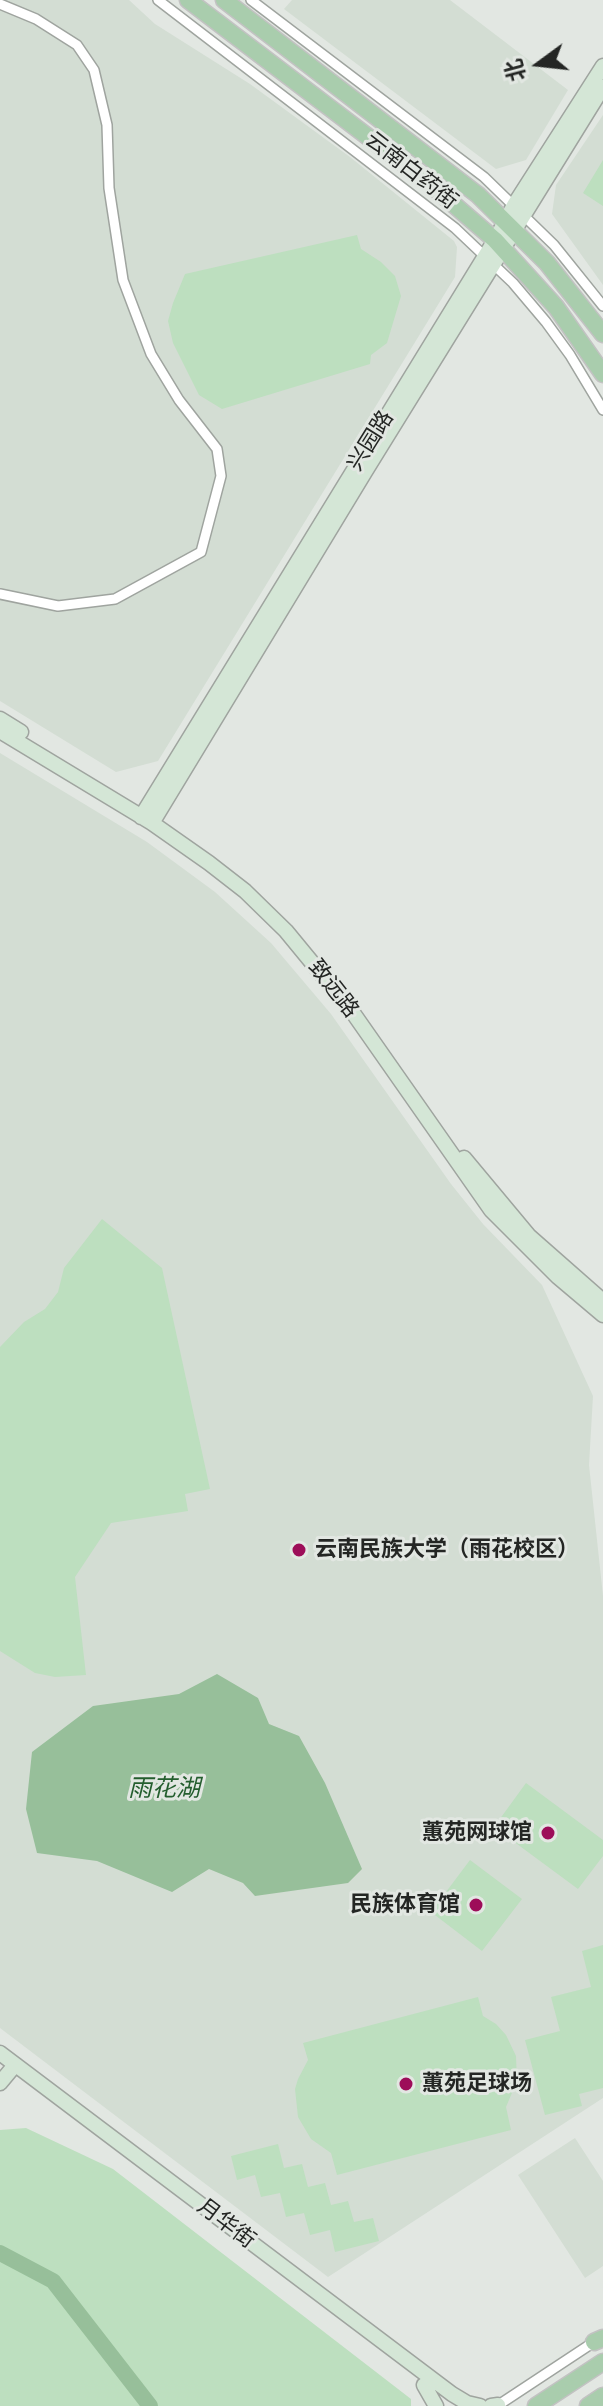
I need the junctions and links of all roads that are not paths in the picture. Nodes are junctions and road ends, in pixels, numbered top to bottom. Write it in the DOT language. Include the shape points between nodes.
graph roads {
  1 [pos="158,0"];
  2 [pos="188,0"];
  3 [pos="224,0"];
  4 [pos="251,0"];
  5 [pos="0,4"];
  6 [pos="603,66"];
  7 [pos="603,87"];
  8 [pos="519,209"];
  9 [pos="510,225"];
  10 [pos="499,244"];
  11 [pos="488,260"];
  12 [pos="603,306"];
  13 [pos="603,334"];
  14 [pos="603,374"];
  15 [pos="603,410"];
  16 [pos="0,594"];
  17 [pos="0,719"];
  18 [pos="0,731"];
  19 [pos="149,816"];
  20 [pos="603,1301"];
  21 [pos="603,1315"];
  22 [pos="4,2066"];
  23 [pos="600,2339"];
  24 [pos="603,2362"];
  25 [pos="424,2385"];
  26 [pos="452,2394"];
  27 [pos="603,2396"];
  28 [pos="436,2406"];
  29 [pos="480,2406"];
  30 [pos="495,2406"];
  31 [pos="536,2406"];
  32 [pos="588,2406"];
  1 -- 11 [label="street" via="417,197"];
  2 -- 10 [label="main road, 云南白药街" via="430,184"];
  3 -- 9 [label="main road, 云南白药街" via="434,160"];
  4 -- 8 [label="street"];
  5 -- 16 [label="street" via="77,45 94,70 107,125 109,188 123,280 151,354 217,449 221,476 201,552 115,599 58,606"];
  6 -- 8 [label="main road, 兴园路"];
  7 -- 8 [label="main road, 兴园路"];
  8 -- 9 [label="main road, 兴园路"];
  8 -- 12 [label="street"];
  9 -- 10 [label="main road, 兴园路"];
  9 -- 13 [label="main road, 云南白药街"];
  10 -- 11 [label="main road, 兴园路"];
  10 -- 14 [label="main road, 云南白药街" via="556,307"];
  11 -- 15 [label="street" via="546,322"];
  11 -- 19 [label="main road, 兴园路"];
  17 -- 19 [label="main road, 致远路"];
  18 -- 19 [label="main road, 致远路"];
  19 -- 20 [label="main road, 致远路" via="251,884 293,924 358,1004 496,1199"];
  19 -- 21 [label="main road, 致远路" via="245,891 286,931 351,1010 491,1210"];
  22 -- 25 [label="main road, 月华街"];
  22 -- 26 [label="main road, 月华街"];
  23 -- 30 [label="street"];
  24 -- 31 [label="main road"];
  25 -- 26 [label="main road" via="447,2401"];
  25 -- 28 [label="main road"];
  26 -- 29 [label="main road"];
  27 -- 32 [label="main road"];
}
